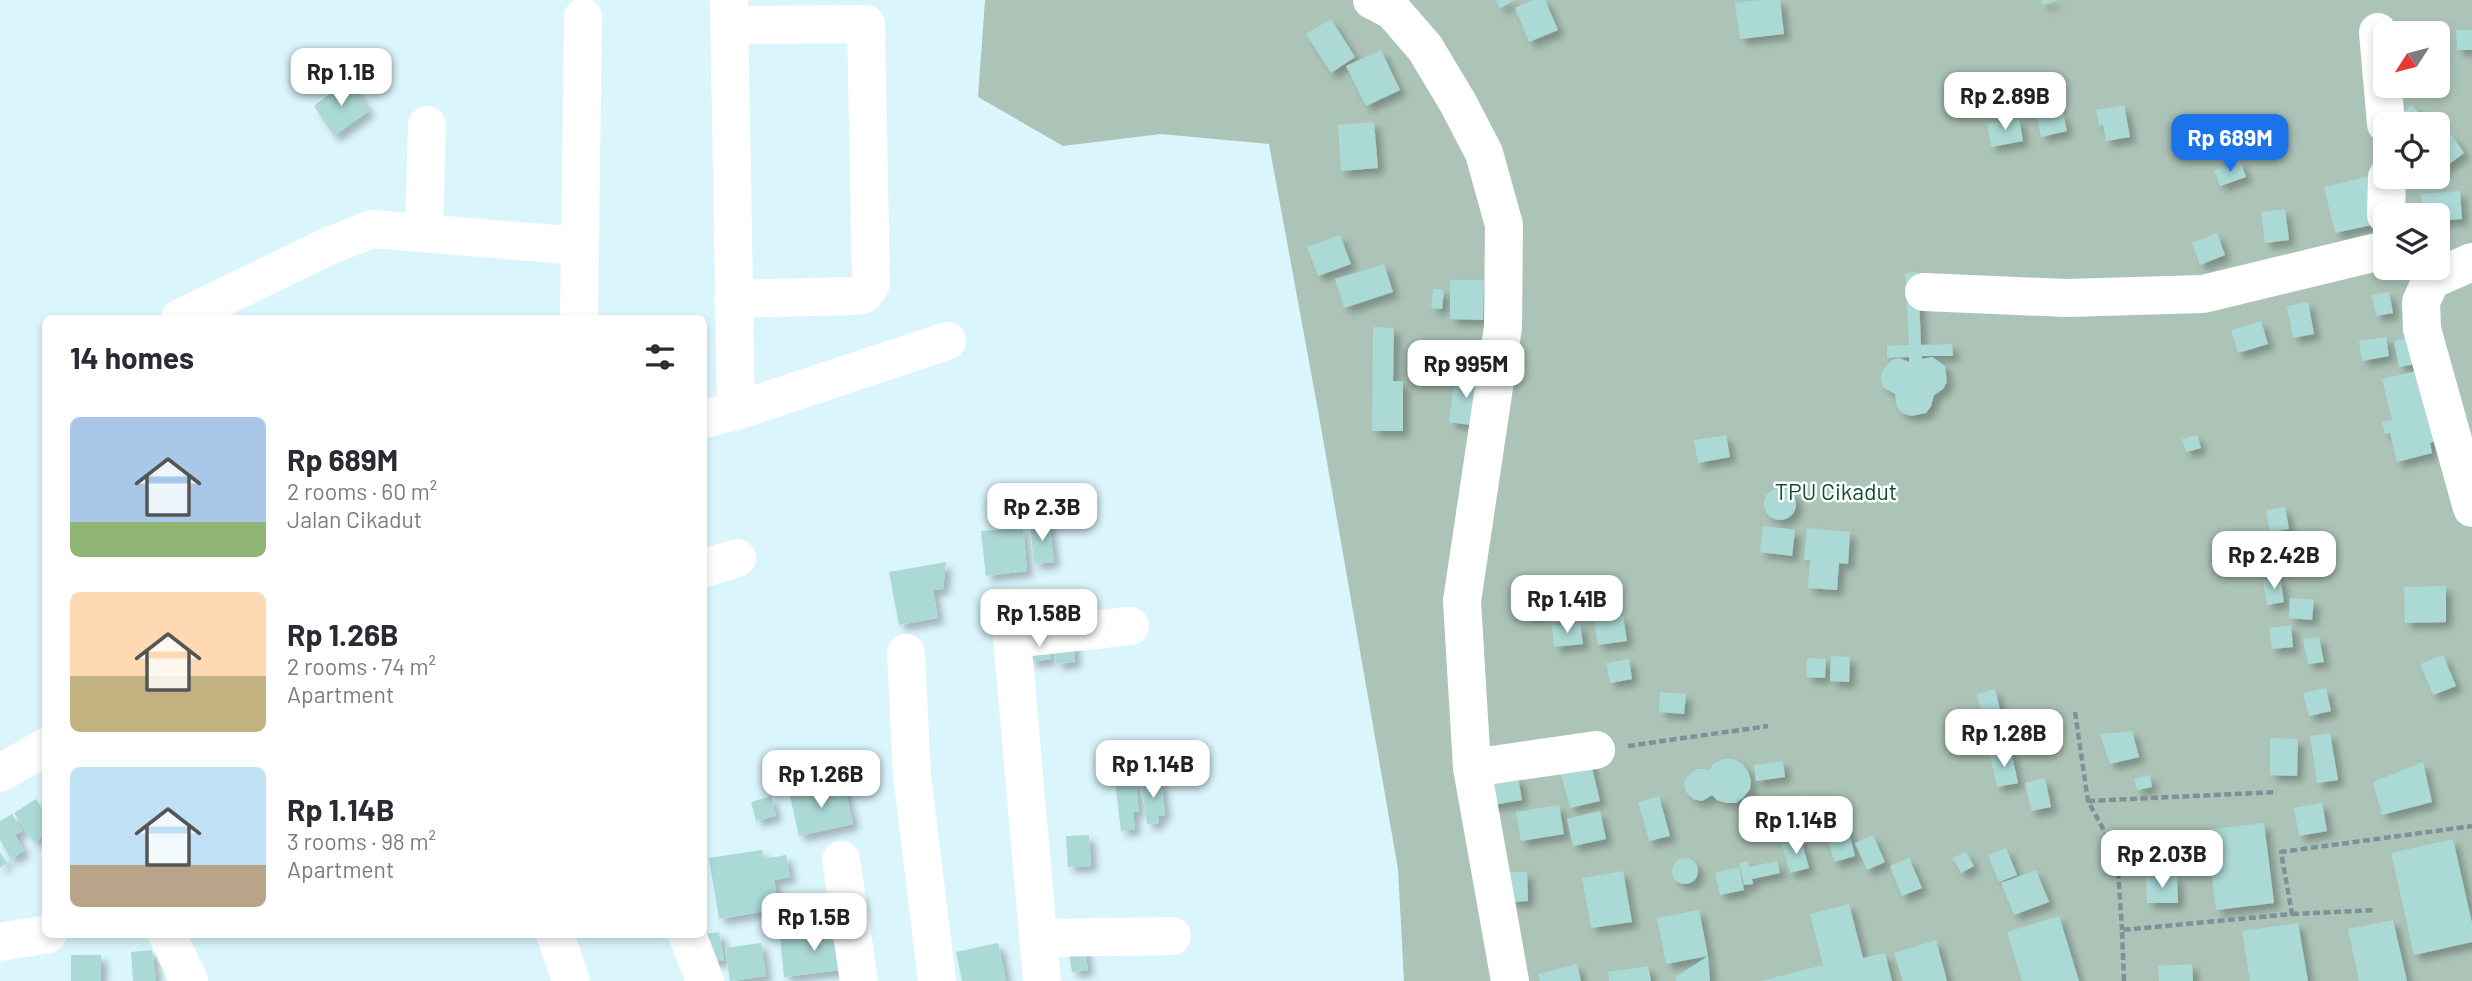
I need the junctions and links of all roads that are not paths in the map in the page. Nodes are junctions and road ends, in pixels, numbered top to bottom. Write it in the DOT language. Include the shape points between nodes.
graph roads {
  1 [pos="1372,0"];
  2 [pos="866,12"];
  3 [pos="729,13"];
  4 [pos="583,17"];
  5 [pos="427,125"];
  6 [pos="424,232"];
  7 [pos="580,246"];
  8 [pos="2373,253"];
  9 [pos="2472,262"];
  10 [pos="2450,267"];
  11 [pos="2421,280"];
  12 [pos="1924,292"];
  13 [pos="733,299"];
  14 [pos="186,315"];
  15 [pos="579,315"];
  16 [pos="947,341"];
  17 [pos="720,415"];
  18 [pos="2472,508"];
  19 [pos="1130,626"];
  20 [pos="906,653"];
  21 [pos="42,749"];
  22 [pos="1596,750"];
  23 [pos="1472,768"];
  24 [pos="0,773"];
  25 [pos="841,860"];
  26 [pos="42,935"];
  27 [pos="1172,936"];
  28 [pos="169,938"];
  29 [pos="556,938"];
  30 [pos="689,938"];
  31 [pos="1038,938"];
  32 [pos="0,942"];
  33 [pos="189,981"];
  34 [pos="571,981"];
  35 [pos="705,981"];
  36 [pos="859,981"];
  37 [pos="937,981"];
  38 [pos="1041,981"];
  39 [pos="1510,981"];
  1 -- 23 [label="street" via="1393,11 1425,48 1458,103 1484,153 1504,225 1503,327 1462,601"];
  2 -- 3 [label="street"];
  2 -- 13 [label="street" via="872,284 864,294 853,296"];
  3 -- 13 [label="street"];
  4 -- 7 [label="street"];
  5 -- 6 [label="street"];
  6 -- 7 [label="street"];
  6 -- 14 [label="street" via="372,229"];
  7 -- 15 [label="street"];
  8 -- 12 [label="street" via="2203,294 2066,298"];
  9 -- 10 [label="street"];
  11 -- 18 [label="street" via="2423,329"];
  13 -- 17 [label="street"];
  16 -- 17 [label="street"];
  19 -- 31 [label="street" via="1011,627"];
  20 -- 37 [label="street" via="912,775"];
  21 -- 24 [label="street"];
  22 -- 23 [label="street"];
  23 -- 39 [label="street"];
  25 -- 36 [label="street"];
  26 -- 32 [label="street"];
  27 -- 31 [label="street"];
  28 -- 33 [label="street"];
  29 -- 34 [label="street"];
  30 -- 35 [label="street"];
  31 -- 38 [label="street"];
}
